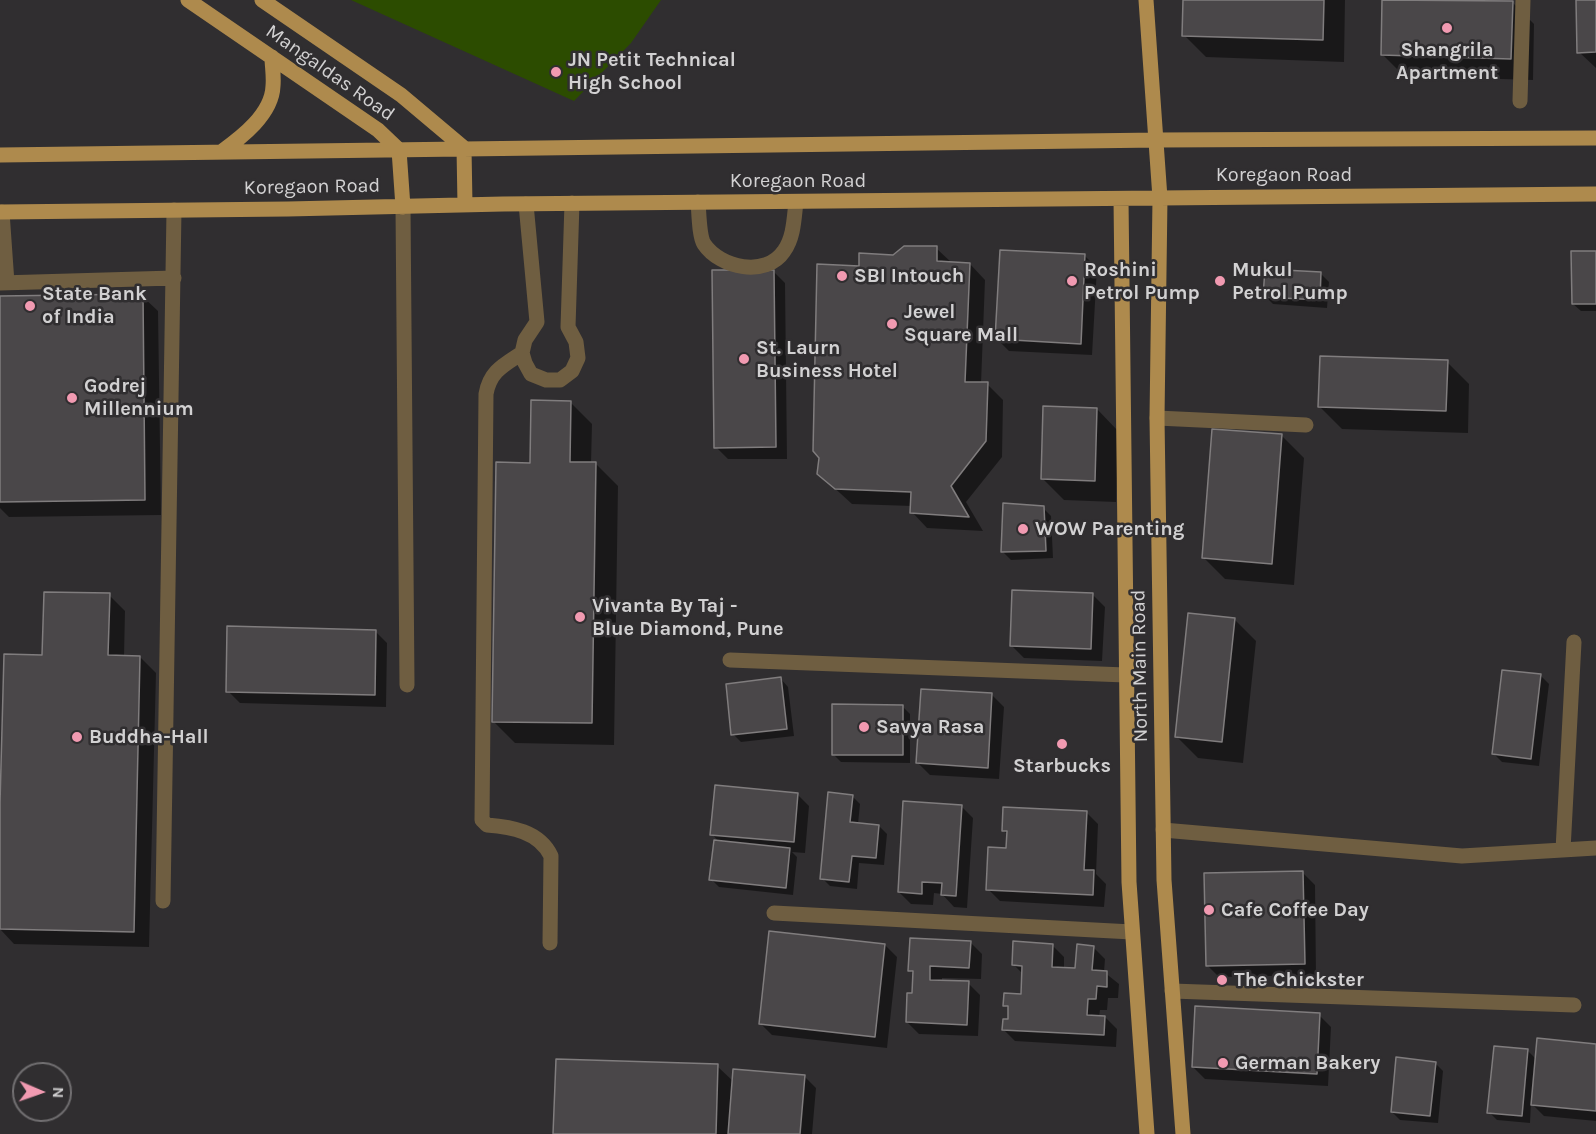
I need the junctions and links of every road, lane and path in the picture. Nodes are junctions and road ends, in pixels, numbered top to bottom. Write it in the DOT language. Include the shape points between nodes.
graph roads {
  1 [pos="188,0"];
  2 [pos="262,0"];
  3 [pos="1146,0"];
  4 [pos="1523,0"];
  5 [pos="272,57"];
  6 [pos="1520,101"];
  7 [pos="1596,138"];
  8 [pos="1158,140"];
  9 [pos="464,148"];
  10 [pos="399,150"];
  11 [pos="221,152"];
  12 [pos="0,154"];
  13 [pos="1596,194"];
  14 [pos="1160,198"];
  15 [pos="1121,199"];
  16 [pos="698,202"];
  17 [pos="796,202"];
  18 [pos="526,204"];
  19 [pos="572,204"];
  20 [pos="465,205"];
  21 [pos="403,207"];
  22 [pos="174,210"];
  23 [pos="1,212"];
  24 [pos="174,279"];
  25 [pos="4,283"];
  26 [pos="522,353"];
  27 [pos="1157,418"];
  28 [pos="1306,425"];
  29 [pos="1574,642"];
  30 [pos="730,660"];
  31 [pos="1126,675"];
  32 [pos="407,685"];
  33 [pos="1163,830"];
  34 [pos="1596,848"];
  35 [pos="1563,850"];
  36 [pos="164,901"];
  37 [pos="774,913"];
  38 [pos="1132,932"];
  39 [pos="550,943"];
  40 [pos="1172,991"];
  41 [pos="1574,1005"];
  42 [pos="1148,1134"];
  43 [pos="1183,1134"];
  1 -- 5 [label="main road, Mangaldas Road"];
  2 -- 9 [label="main road, Mangaldas Road" via="401,95"];
  3 -- 8 [label="main road, North Main Road"];
  4 -- 6 [label="street"];
  5 -- 10 [label="main road, Mangaldas Road" via="378,130"];
  5 -- 11 [label="main road" via="273,88 262,115 245,135"];
  7 -- 8 [label="main road, Koregaon Road"];
  8 -- 9 [label="main road, Koregaon Road"];
  8 -- 14 [label="main road, North Main Road"];
  9 -- 10 [label="main road, Koregaon Road"];
  9 -- 20 [label="main road"];
  10 -- 11 [label="main road, Koregaon Road"];
  10 -- 21 [label="main road, Mangaldas Road"];
  11 -- 12 [label="main road, Koregaon Road"];
  13 -- 14 [label="main road, Koregaon Road"];
  14 -- 15 [label="main road, Koregaon Road"];
  14 -- 27 [label="main road, North Main Road"];
  15 -- 17 [label="main road, Koregaon Road"];
  15 -- 31 [label="main road, North Main Road"];
  16 -- 17 [label="main road, Koregaon Road"];
  16 -- 17 [label="street" via="703,242 718,259 743,267 765,267 784,252 793,229"];
  16 -- 19 [label="main road, Koregaon Road"];
  18 -- 19 [label="main road, Koregaon Road"];
  18 -- 20 [label="main road, Koregaon Road"];
  18 -- 26 [label="street" via="537,322"];
  19 -- 26 [label="street" via="568,327 576,342 578,358 572,371 560,380 546,380 531,374"];
  20 -- 21 [label="main road, Koregaon Road"];
  21 -- 22 [label="main road, Koregaon Road"];
  21 -- 32 [label="street"];
  22 -- 23 [label="main road, Koregaon Road"];
  22 -- 24 [label="street"];
  23 -- 25 [label="street"];
  24 -- 25 [label="street"];
  24 -- 36 [label="street"];
  26 -- 39 [label="street" via="496,371 488,381 486,394 482,820 487,825 525,832 547,848 551,856"];
  27 -- 28 [label="street"];
  27 -- 33 [label="main road, North Main Road"];
  29 -- 35 [label="street"];
  30 -- 31 [label="street"];
  31 -- 38 [label="main road, North Main Road"];
  33 -- 35 [label="street" via="1462,856"];
  33 -- 40 [label="main road, North Main Road"];
  34 -- 35 [label="street"];
  37 -- 38 [label="street"];
  38 -- 42 [label="main road, North Main Road"];
  40 -- 41 [label="street"];
  40 -- 43 [label="main road, North Main Road"];
}
